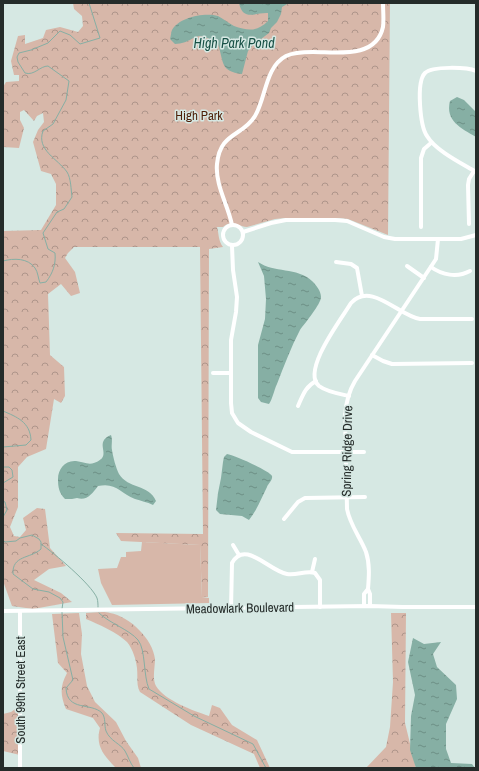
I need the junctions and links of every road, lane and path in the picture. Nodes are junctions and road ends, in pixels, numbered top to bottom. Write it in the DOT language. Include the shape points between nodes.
graph roads {
  1 [pos="383,3"];
  2 [pos="476,71"];
  3 [pos="432,142"];
  4 [pos="475,172"];
  5 [pos="469,224"];
  6 [pos="232,225"];
  7 [pos="422,226"];
  8 [pos="242,232"];
  9 [pos="476,235"];
  10 [pos="438,239"];
  11 [pos="232,246"];
  12 [pos="336,262"];
  13 [pos="407,266"];
  14 [pos="431,267"];
  15 [pos="470,271"];
  16 [pos="424,278"];
  17 [pos="362,296"];
  18 [pos="401,312"];
  19 [pos="472,319"];
  20 [pos="372,355"];
  21 [pos="472,363"];
  22 [pos="213,373"];
  23 [pos="231,373"];
  24 [pos="316,381"];
  25 [pos="349,396"];
  26 [pos="298,406"];
  27 [pos="346,452"];
  28 [pos="364,452"];
  29 [pos="347,497"];
  30 [pos="365,497"];
  31 [pos="284,519"];
  32 [pos="233,545"];
  33 [pos="239,555"];
  34 [pos="315,559"];
  35 [pos="312,572"];
  36 [pos="368,589"];
  37 [pos="364,606"];
  38 [pos="370,606"];
  39 [pos="476,606"];
  40 [pos="320,607"];
  41 [pos="231,609"];
  42 [pos="3,611"];
  43 [pos="20,611"];
  44 [pos="20,768"];
  1 -- 6 [label="street" via="382,29 376,41 364,49 351,52 298,53 286,56 277,64 254,118 227,140 218,157 218,183"];
  2 -- 3 [label="street" via="439,69 425,73 421,83 422,122 424,132"];
  3 -- 4 [label="street"];
  3 -- 7 [label="street" via="424,150 421,158"];
  4 -- 5 [label="street" via="468,184"];
  6 -- 8 [label="street" via="238,226"];
  6 -- 11 [label="street" via="222,234 224,241"];
  8 -- 10 [label="street" via="286,220 335,220 347,221 389,238"];
  8 -- 11 [label="street" via="241,241"];
  9 -- 10 [label="street" via="460,239"];
  10 -- 14 [label="street, Spring Ridge Drive" via="436,259"];
  11 -- 23 [label="street" via="237,297 231,340"];
  12 -- 17 [label="street" via="351,264 357,268"];
  13 -- 16 [label="street"];
  14 -- 15 [label="street" via="448,274 464,274"];
  14 -- 16 [label="street, Spring Ridge Drive"];
  16 -- 18 [label="street, Spring Ridge Drive"];
  17 -- 18 [label="street" via="384,300"];
  17 -- 24 [label="street" via="351,303 320,352 315,373"];
  18 -- 19 [label="street" via="420,319"];
  18 -- 20 [label="street, Spring Ridge Drive"];
  20 -- 21 [label="street" via="392,364"];
  20 -- 25 [label="street, Spring Ridge Drive" via="351,387"];
  22 -- 23 [label="street"];
  23 -- 27 [label="street" via="232,414 238,423 249,431 292,452"];
  24 -- 25 [label="street" via="322,388"];
  24 -- 26 [label="street" via="305,390"];
  25 -- 27 [label="street, Spring Ridge Drive" via="345,415"];
  27 -- 28 [label="street"];
  27 -- 29 [label="street, Spring Ridge Drive"];
  29 -- 30 [label="street"];
  29 -- 31 [label="street" via="305,498 298,502"];
  29 -- 36 [label="street, Spring Ridge Drive" via="350,522 367,558"];
  32 -- 33 [label="street"];
  33 -- 35 [label="street" via="251,554 274,570 285,574"];
  33 -- 41 [label="street" via="231,567"];
  34 -- 35 [label="street"];
  35 -- 40 [label="street" via="320,580"];
  36 -- 37 [label="street, Spring Ridge Drive" via="364,594"];
  36 -- 38 [label="street, Spring Ridge Drive"];
  37 -- 38 [label="street, Meadowlark Boulevard"];
  37 -- 40 [label="street, Meadowlark Boulevard"];
  38 -- 39 [label="street, Meadowlark Boulevard"];
  40 -- 41 [label="street, Meadowlark Boulevard"];
  41 -- 43 [label="street, Meadowlark Boulevard"];
  42 -- 43 [label="street, Meadowlark Boulevard"];
  43 -- 44 [label="street, South 99th Street East"];
}
